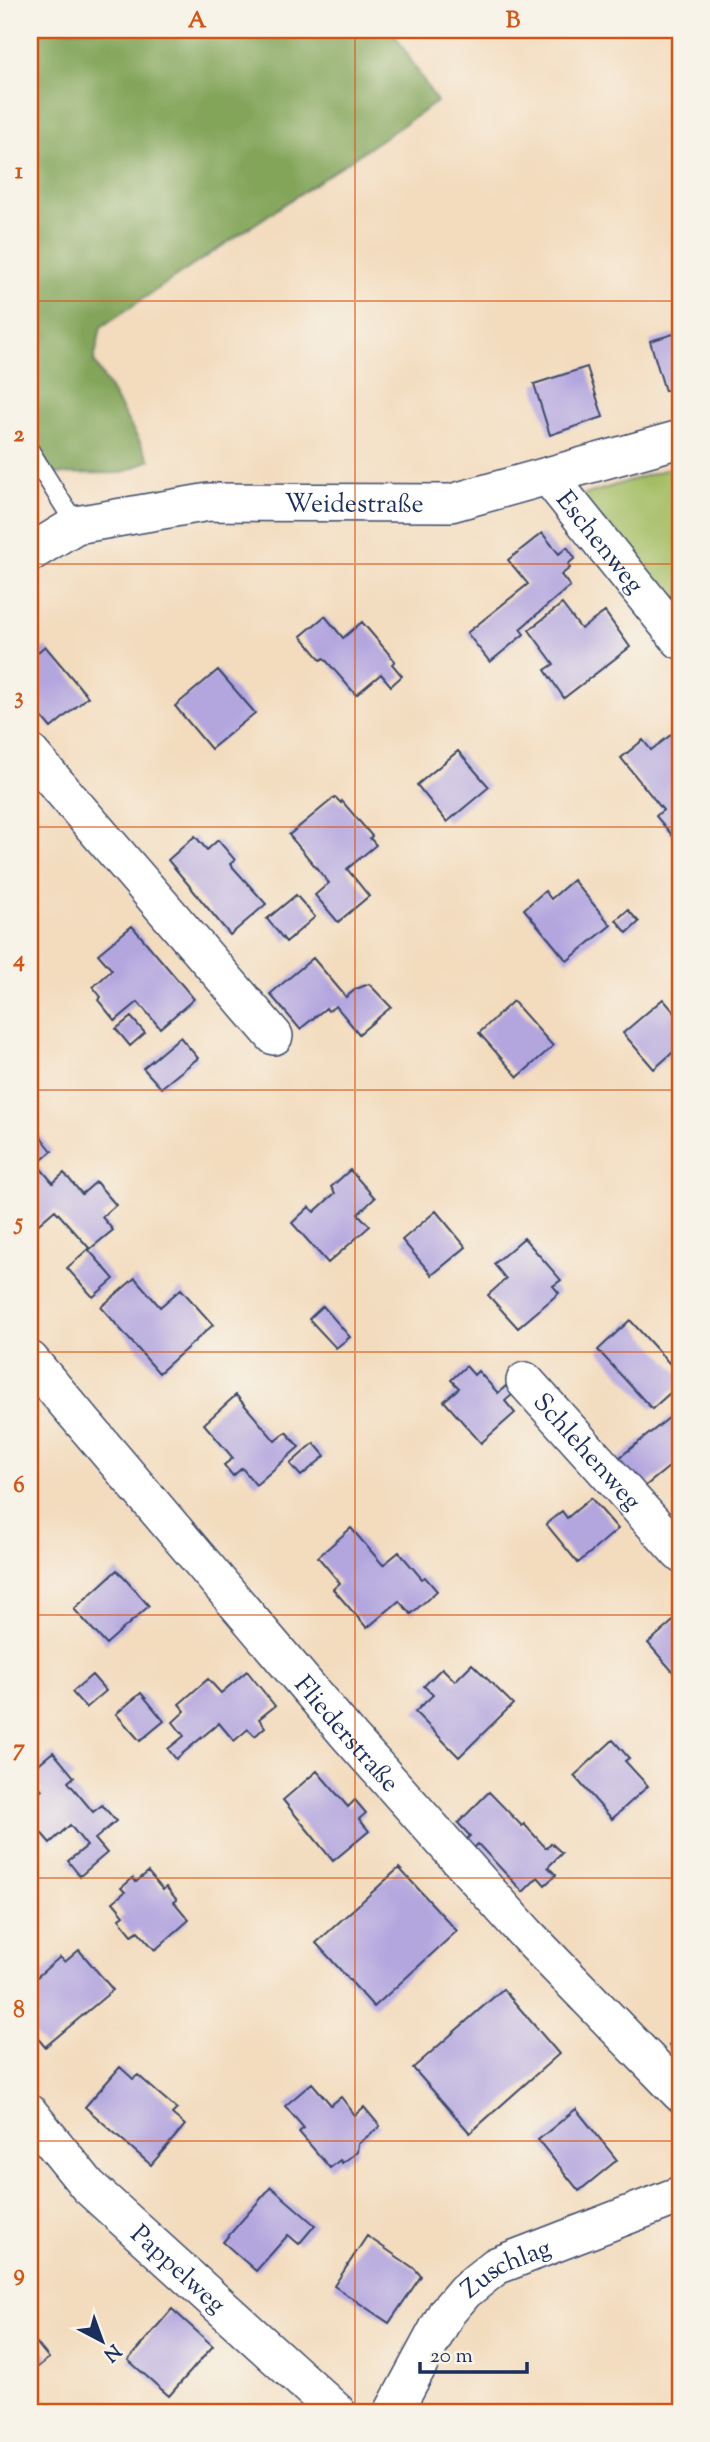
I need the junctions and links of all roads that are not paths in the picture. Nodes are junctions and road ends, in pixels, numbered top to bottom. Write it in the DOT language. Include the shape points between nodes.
graph roads {
  1 [pos="680,439"];
  2 [pos="30,451"];
  3 [pos="548,476"];
  4 [pos="76,526"];
  5 [pos="30,554"];
  6 [pos="680,639"];
  7 [pos="30,753"];
  8 [pos="274,1036"];
  9 [pos="30,1360"];
  10 [pos="525,1381"];
  11 [pos="680,1553"];
  12 [pos="680,2093"];
  13 [pos="30,2115"];
  14 [pos="680,2195"];
  15 [pos="337,2412"];
  16 [pos="393,2412"];
  1 -- 3 [label="street, Weidestraße"];
  2 -- 4 [label="lane"];
  3 -- 4 [label="street, Weidestraße" via="451,503 209,502"];
  3 -- 6 [label="street, Eschenweg"];
  4 -- 5 [label="street, Weidestraße"];
  7 -- 8 [label="street"];
  9 -- 12 [label="street, Fliederstraße" via="360,1748 527,1935"];
  10 -- 11 [label="street, Schlehenweg"];
  13 -- 15 [label="street, Pappelweg" via="88,2186"];
  14 -- 16 [label="street, Zuschlag" via="496,2266 447,2312"];
}
